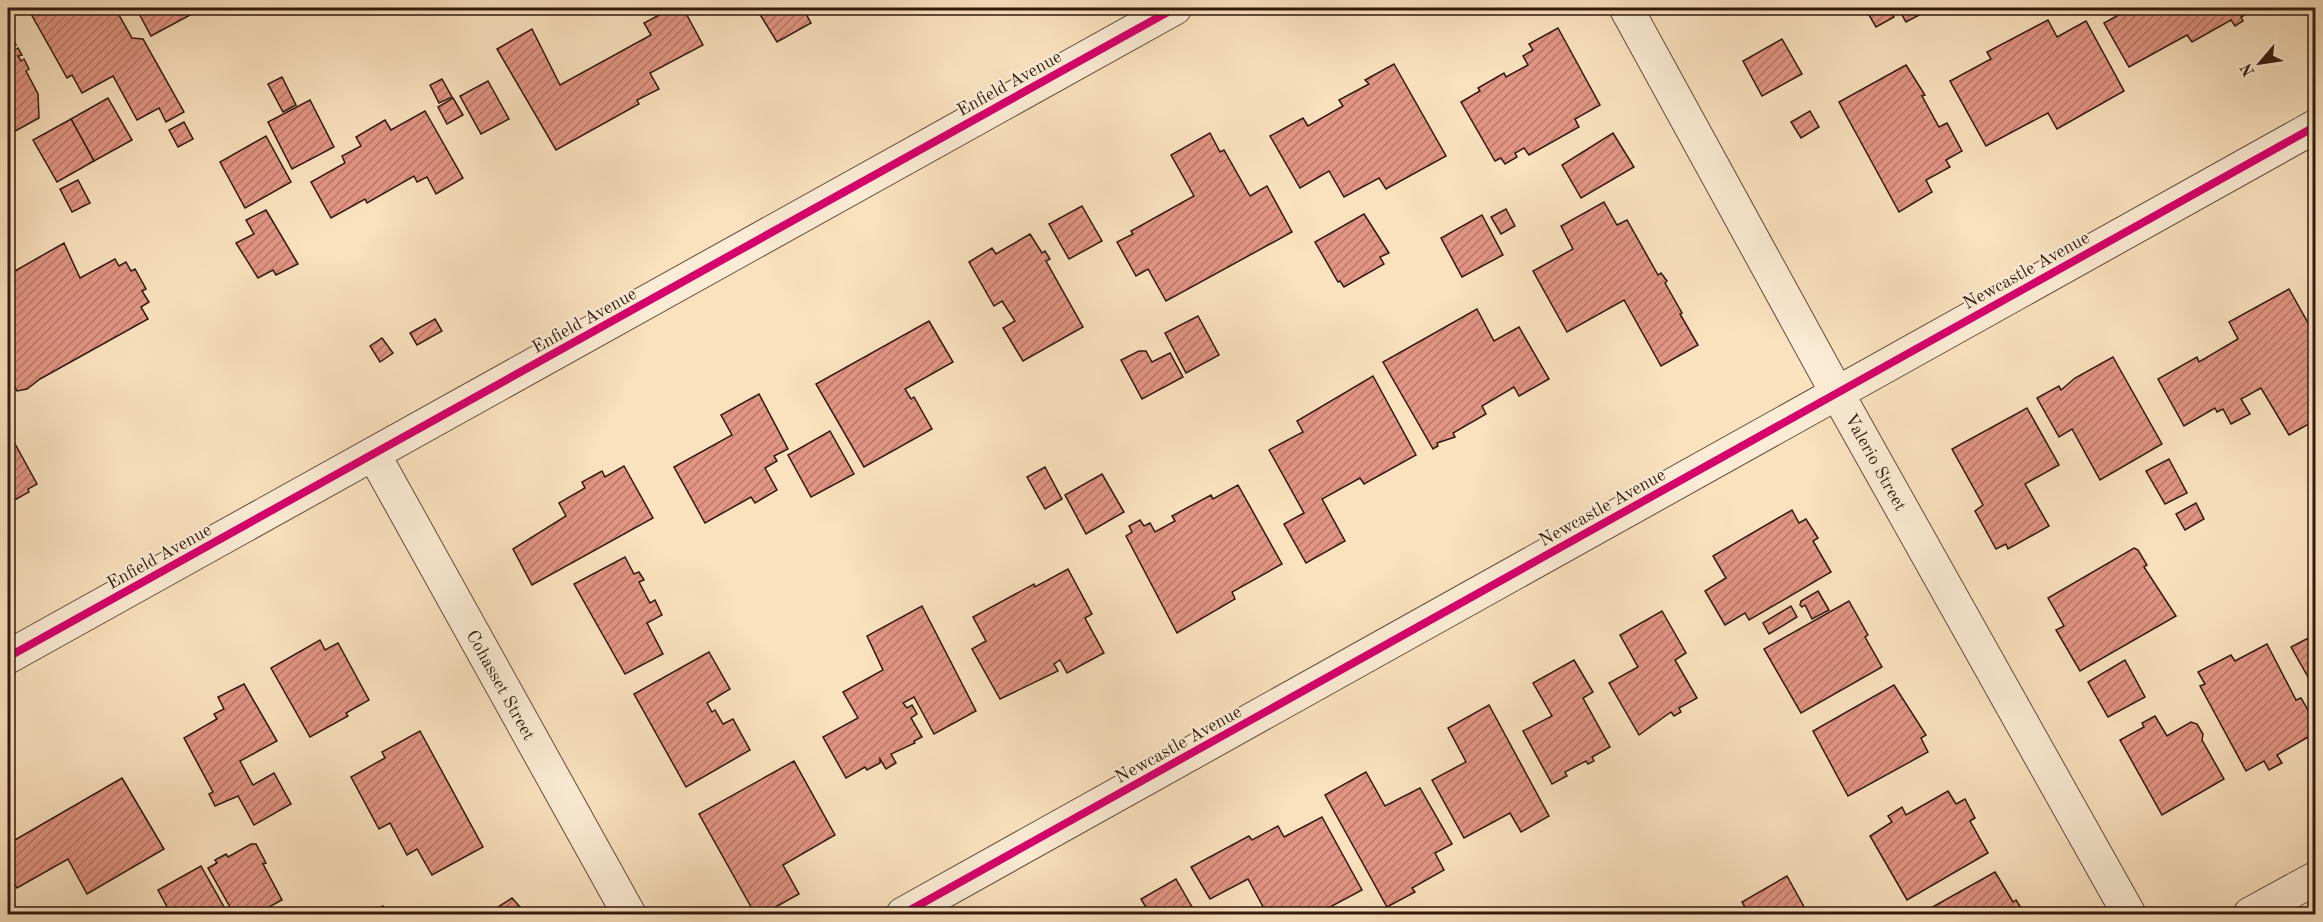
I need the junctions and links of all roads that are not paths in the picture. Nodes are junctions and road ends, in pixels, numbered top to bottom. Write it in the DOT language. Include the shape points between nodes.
graph roads {
  1 [pos="1175,8"];
  2 [pos="1626,8"];
  3 [pos="2316,126"];
  4 [pos="1837,393"];
  5 [pos="374,454"];
  6 [pos="8,657"];
  7 [pos="2316,878"];
  8 [pos="629,915"];
  9 [pos="903,915"];
  10 [pos="2129,915"];
  11 [pos="2250,915"];
  1 -- 5 [label="street, Enfield Avenue"];
  2 -- 4 [label="street, Valerio Street"];
  3 -- 4 [label="street, Newcastle Avenue"];
  4 -- 9 [label="street, Newcastle Avenue"];
  4 -- 10 [label="street, Valerio Street"];
  5 -- 6 [label="street, Enfield Avenue"];
  5 -- 8 [label="street, Cohasset Street"];
  7 -- 11 [label="street"];
}
